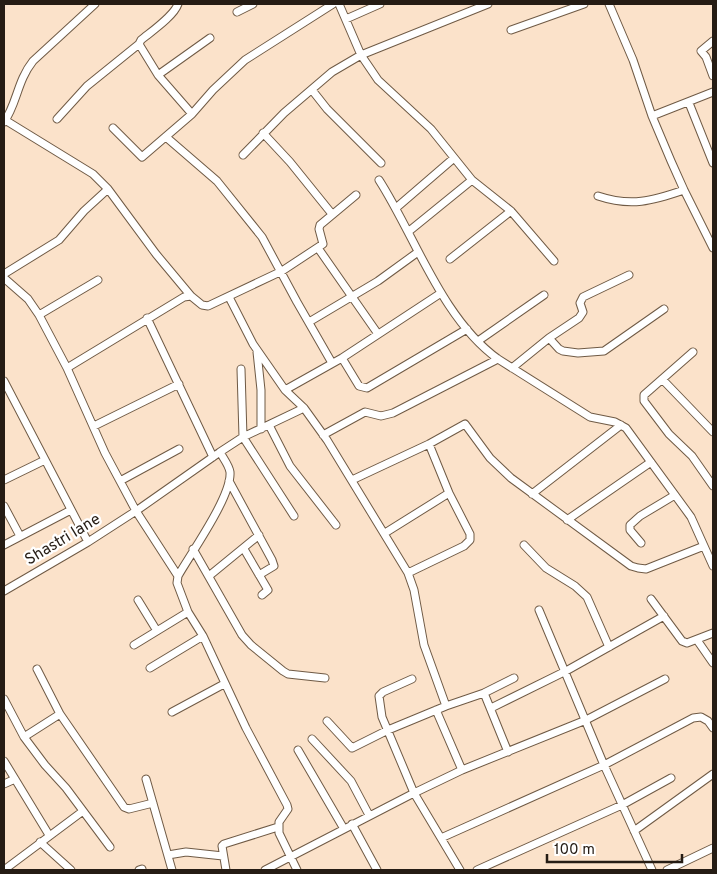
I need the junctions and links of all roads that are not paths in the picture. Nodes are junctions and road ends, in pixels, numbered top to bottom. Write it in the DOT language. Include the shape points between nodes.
graph roads {
  1 [pos="178,4"];
  2 [pos="253,4"];
  3 [pos="333,4"];
  4 [pos="340,4"];
  5 [pos="380,4"];
  6 [pos="488,4"];
  7 [pos="584,4"];
  8 [pos="609,4"];
  9 [pos="93,5"];
  10 [pos="237,12"];
  11 [pos="346,19"];
  12 [pos="512,30"];
  13 [pos="210,38"];
  14 [pos="713,41"];
  15 [pos="139,44"];
  16 [pos="361,55"];
  17 [pos="158,75"];
  18 [pos="713,76"];
  19 [pos="312,90"];
  20 [pos="713,92"];
  21 [pos="689,103"];
  22 [pos="192,114"];
  23 [pos="652,116"];
  24 [pos="57,119"];
  25 [pos="4,121"];
  26 [pos="113,128"];
  27 [pos="263,133"];
  28 [pos="166,137"];
  29 [pos="242,155"];
  30 [pos="454,158"];
  31 [pos="381,163"];
  32 [pos="713,163"];
  33 [pos="379,180"];
  34 [pos="472,180"];
  35 [pos="108,189"];
  36 [pos="684,190"];
  37 [pos="356,195"];
  38 [pos="598,196"];
  39 [pos="396,208"];
  40 [pos="511,211"];
  41 [pos="332,214"];
  42 [pos="408,232"];
  43 [pos="318,248"];
  44 [pos="713,248"];
  45 [pos="418,252"];
  46 [pos="450,259"];
  47 [pos="554,261"];
  48 [pos="282,271"];
  49 [pos="4,274"];
  50 [pos="630,274"];
  51 [pos="4,278"];
  52 [pos="98,280"];
  53 [pos="441,293"];
  54 [pos="544,295"];
  55 [pos="191,296"];
  56 [pos="229,297"];
  57 [pos="352,298"];
  58 [pos="664,309"];
  59 [pos="39,315"];
  60 [pos="147,318"];
  61 [pos="309,322"];
  62 [pos="466,330"];
  63 [pos="378,334"];
  64 [pos="549,338"];
  65 [pos="478,341"];
  66 [pos="257,350"];
  67 [pos="693,352"];
  68 [pos="342,358"];
  69 [pos="498,359"];
  70 [pos="332,363"];
  71 [pos="67,368"];
  72 [pos="512,368"];
  73 [pos="241,369"];
  74 [pos="662,379"];
  75 [pos="4,381"];
  76 [pos="179,384"];
  77 [pos="285,390"];
  78 [pos="304,408"];
  79 [pos="268,425"];
  80 [pos="621,425"];
  81 [pos="94,426"];
  82 [pos="261,429"];
  83 [pos="713,432"];
  84 [pos="323,435"];
  85 [pos="243,437"];
  86 [pos="429,444"];
  87 [pos="180,449"];
  88 [pos="220,452"];
  89 [pos="213,458"];
  90 [pos="45,460"];
  91 [pos="651,462"];
  92 [pos="4,480"];
  93 [pos="352,480"];
  94 [pos="120,481"];
  95 [pos="230,481"];
  96 [pos="713,486"];
  97 [pos="448,493"];
  98 [pos="532,494"];
  99 [pos="675,496"];
  100 [pos="4,506"];
  101 [pos="71,510"];
  102 [pos="136,512"];
  103 [pos="294,516"];
  104 [pos="567,520"];
  105 [pos="336,525"];
  106 [pos="385,533"];
  107 [pos="259,535"];
  108 [pos="20,536"];
  109 [pos="88,542"];
  110 [pos="641,543"];
  111 [pos="4,545"];
  112 [pos="524,545"];
  113 [pos="704,546"];
  114 [pos="193,549"];
  115 [pos="244,549"];
  116 [pos="713,566"];
  117 [pos="408,573"];
  118 [pos="259,575"];
  119 [pos="178,576"];
  120 [pos="209,576"];
  121 [pos="4,591"];
  122 [pos="262,595"];
  123 [pos="651,599"];
  124 [pos="138,600"];
  125 [pos="539,610"];
  126 [pos="188,612"];
  127 [pos="664,616"];
  128 [pos="157,631"];
  129 [pos="713,633"];
  130 [pos="203,636"];
  131 [pos="697,640"];
  132 [pos="134,645"];
  133 [pos="609,647"];
  134 [pos="713,663"];
  135 [pos="150,668"];
  136 [pos="37,669"];
  137 [pos="566,671"];
  138 [pos="325,678"];
  139 [pos="514,678"];
  140 [pos="412,679"];
  141 [pos="665,679"];
  142 [pos="224,684"];
  143 [pos="484,694"];
  144 [pos="4,699"];
  145 [pos="446,706"];
  146 [pos="490,708"];
  147 [pos="436,710"];
  148 [pos="172,712"];
  149 [pos="60,714"];
  150 [pos="586,720"];
  151 [pos="327,721"];
  152 [pos="713,728"];
  153 [pos="388,730"];
  154 [pos="24,737"];
  155 [pos="312,739"];
  156 [pos="298,750"];
  157 [pos="508,752"];
  158 [pos="4,761"];
  159 [pos="604,765"];
  160 [pos="462,770"];
  161 [pos="713,774"];
  162 [pos="671,778"];
  163 [pos="14,779"];
  164 [pos="146,779"];
  165 [pos="4,784"];
  166 [pos="414,793"];
  167 [pos="153,803"];
  168 [pos="622,805"];
  169 [pos="83,811"];
  170 [pos="369,815"];
  171 [pos="352,824"];
  172 [pos="278,827"];
  173 [pos="344,829"];
  174 [pos="634,831"];
  175 [pos="49,835"];
  176 [pos="441,838"];
  177 [pos="40,842"];
  178 [pos="110,847"];
  179 [pos="713,848"];
  180 [pos="168,855"];
  181 [pos="223,856"];
  182 [pos="292,857"];
  183 [pos="4,870"];
  184 [pos="70,870"];
  185 [pos="172,870"];
  186 [pos="226,870"];
  187 [pos="265,870"];
  188 [pos="297,870"];
  189 [pos="377,870"];
  190 [pos="460,870"];
  191 [pos="477,870"];
  192 [pos="652,870"];
  193 [pos="667,870"];
  1 -- 15 [label="street" via="172,14"];
  2 -- 10 [label="street"];
  3 -- 22 [label="street" via="245,60"];
  4 -- 11 [label="street"];
  5 -- 11 [label="street"];
  6 -- 16 [label="street"];
  7 -- 12 [label="street"];
  8 -- 23 [label="street"];
  9 -- 25 [label="street" via="25,71"];
  11 -- 16 [label="street"];
  13 -- 17 [label="street"];
  14 -- 18 [label="street" via="701,51"];
  15 -- 17 [label="street"];
  15 -- 24 [label="street" via="88,86"];
  16 -- 19 [label="street" via="332,72"];
  16 -- 30 [label="street" via="378,80 431,129"];
  17 -- 22 [label="street"];
  19 -- 27 [label="street"];
  19 -- 31 [label="street"];
  20 -- 21 [label="street"];
  21 -- 23 [label="street"];
  21 -- 32 [label="street"];
  22 -- 28 [label="street"];
  23 -- 36 [label="street"];
  25 -- 35 [label="street" via="93,174"];
  26 -- 28 [label="street" via="142,157"];
  27 -- 29 [label="street"];
  27 -- 41 [label="street"];
  28 -- 48 [label="street" via="217,181 262,237"];
  30 -- 34 [label="street"];
  30 -- 39 [label="street"];
  33 -- 39 [label="street"];
  34 -- 40 [label="street"];
  34 -- 42 [label="street"];
  35 -- 49 [label="street" via="60,240"];
  35 -- 55 [label="street"];
  36 -- 38 [label="street" via="640,202"];
  36 -- 44 [label="street"];
  37 -- 41 [label="street"];
  39 -- 42 [label="street"];
  40 -- 46 [label="street"];
  40 -- 47 [label="street"];
  41 -- 43 [label="street" via="320,225 323,244"];
  42 -- 45 [label="street"];
  43 -- 48 [label="street"];
  43 -- 57 [label="street"];
  45 -- 53 [label="street"];
  45 -- 57 [label="street"];
  48 -- 56 [label="street"];
  48 -- 61 [label="street"];
  50 -- 64 [label="street" via="582,297 582,315"];
  51 -- 59 [label="street"];
  52 -- 59 [label="street"];
  53 -- 62 [label="street"];
  53 -- 63 [label="street"];
  54 -- 65 [label="street"];
  55 -- 56 [label="street" via="208,306"];
  55 -- 60 [label="street"];
  56 -- 66 [label="street"];
  57 -- 61 [label="street"];
  57 -- 63 [label="street"];
  58 -- 64 [label="street" via="604,351 563,351"];
  59 -- 71 [label="street"];
  60 -- 71 [label="street"];
  60 -- 76 [label="street"];
  61 -- 70 [label="street"];
  62 -- 65 [label="street"];
  62 -- 68 [label="street" via="368,388 359,386"];
  63 -- 68 [label="street"];
  64 -- 72 [label="street"];
  65 -- 69 [label="street"];
  66 -- 77 [label="street"];
  66 -- 82 [label="street"];
  67 -- 74 [label="street"];
  68 -- 70 [label="street"];
  69 -- 72 [label="street"];
  69 -- 84 [label="street" via="393,413 382,416 365,412"];
  70 -- 77 [label="street"];
  71 -- 81 [label="street"];
  72 -- 80 [label="street" via="590,417"];
  73 -- 85 [label="street"];
  74 -- 83 [label="street"];
  74 -- 96 [label="street" via="644,395 644,401 669,434 692,456"];
  75 -- 90 [label="street"];
  76 -- 81 [label="street"];
  76 -- 89 [label="street"];
  77 -- 78 [label="street"];
  78 -- 79 [label="street, Shastri lane"];
  78 -- 84 [label="street"];
  79 -- 82 [label="street, Shastri lane"];
  79 -- 105 [label="street" via="290,466"];
  80 -- 91 [label="street"];
  80 -- 98 [label="street"];
  81 -- 94 [label="street"];
  82 -- 85 [label="street, Shastri lane"];
  84 -- 93 [label="street"];
  85 -- 88 [label="street, Shastri lane"];
  85 -- 103 [label="street"];
  86 -- 93 [label="street"];
  86 -- 97 [label="street"];
  86 -- 98 [label="street" via="465,424 490,458"];
  87 -- 94 [label="street"];
  88 -- 89 [label="street, Shastri lane"];
  88 -- 95 [label="street" via="230,471"];
  89 -- 102 [label="street, Shastri lane"];
  90 -- 92 [label="street"];
  90 -- 101 [label="street"];
  91 -- 99 [label="street"];
  91 -- 104 [label="street"];
  93 -- 106 [label="street"];
  94 -- 102 [label="street"];
  95 -- 107 [label="street"];
  95 -- 114 [label="street" via="210,525"];
  97 -- 106 [label="street"];
  97 -- 117 [label="street" via="470,534 470,540"];
  98 -- 104 [label="street"];
  99 -- 110 [label="street" via="630,525 630,530"];
  99 -- 113 [label="street" via="691,517"];
  100 -- 108 [label="street"];
  101 -- 108 [label="street"];
  101 -- 109 [label="street"];
  102 -- 109 [label="street, Shastri lane"];
  102 -- 119 [label="street"];
  104 -- 113 [label="street" via="638,568 646,569"];
  106 -- 117 [label="street"];
  107 -- 115 [label="street"];
  107 -- 118 [label="street" via="274,566"];
  108 -- 111 [label="street"];
  109 -- 121 [label="street, Shastri lane"];
  112 -- 133 [label="street" via="546,568 586,597"];
  113 -- 116 [label="street"];
  114 -- 119 [label="street"];
  114 -- 120 [label="street"];
  115 -- 118 [label="street"];
  115 -- 120 [label="street"];
  117 -- 145 [label="street" via="424,645"];
  118 -- 122 [label="street" via="268,590"];
  119 -- 126 [label="street" via="177,583"];
  120 -- 138 [label="street" via="250,645 288,674"];
  123 -- 127 [label="street"];
  124 -- 128 [label="street"];
  125 -- 137 [label="street"];
  126 -- 128 [label="street"];
  126 -- 130 [label="street"];
  127 -- 131 [label="street" via="682,641"];
  127 -- 133 [label="street"];
  128 -- 132 [label="street"];
  129 -- 131 [label="street"];
  130 -- 135 [label="street"];
  130 -- 142 [label="street"];
  131 -- 134 [label="street"];
  133 -- 137 [label="street"];
  136 -- 149 [label="street"];
  137 -- 146 [label="street"];
  137 -- 150 [label="street"];
  139 -- 143 [label="street"];
  140 -- 153 [label="street" via="380,696 382,717"];
  141 -- 150 [label="street"];
  142 -- 148 [label="street"];
  142 -- 172 [label="street" via="288,809"];
  143 -- 145 [label="street"];
  143 -- 146 [label="street"];
  144 -- 154 [label="street"];
  145 -- 147 [label="street"];
  146 -- 157 [label="street"];
  147 -- 153 [label="street"];
  147 -- 160 [label="street"];
  149 -- 154 [label="street"];
  149 -- 167 [label="street" via="124,807 129,809"];
  150 -- 157 [label="street"];
  150 -- 159 [label="street"];
  151 -- 153 [label="street" via="352,748"];
  152 -- 159 [label="street" via="702,717 693,718"];
  153 -- 166 [label="street"];
  154 -- 169 [label="street"];
  155 -- 170 [label="street" via="351,781"];
  156 -- 173 [label="street"];
  157 -- 160 [label="street"];
  158 -- 163 [label="street"];
  159 -- 168 [label="street"];
  159 -- 176 [label="street"];
  160 -- 166 [label="street"];
  161 -- 174 [label="street"];
  162 -- 168 [label="street"];
  163 -- 165 [label="street"];
  163 -- 175 [label="street"];
  164 -- 167 [label="street"];
  166 -- 170 [label="street"];
  166 -- 176 [label="street"];
  167 -- 180 [label="street"];
  168 -- 174 [label="street"];
  168 -- 191 [label="street"];
  169 -- 175 [label="street"];
  169 -- 178 [label="street"];
  170 -- 171 [label="street"];
  171 -- 173 [label="street"];
  171 -- 189 [label="street"];
  172 -- 181 [label="street" via="227,842 222,846"];
  172 -- 182 [label="street"];
  173 -- 182 [label="street"];
  174 -- 192 [label="street"];
  175 -- 177 [label="street"];
  176 -- 190 [label="street"];
  177 -- 183 [label="street"];
  177 -- 184 [label="street"];
  179 -- 193 [label="street"];
  180 -- 181 [label="street" via="186,852"];
  180 -- 185 [label="street"];
  181 -- 186 [label="street"];
  182 -- 187 [label="street"];
  182 -- 188 [label="street"];
}
